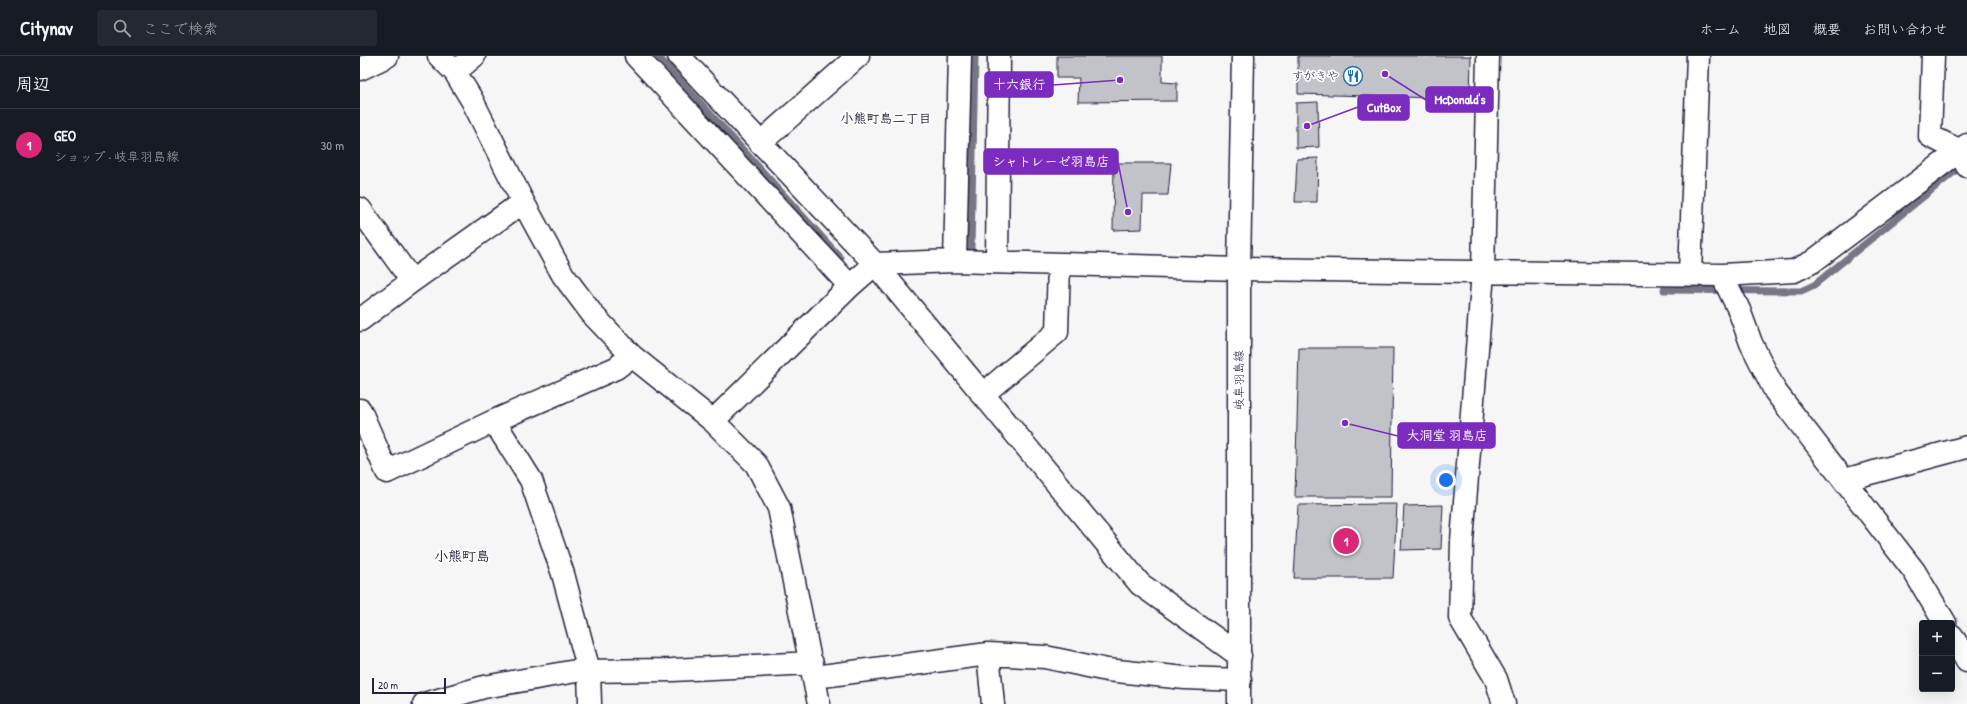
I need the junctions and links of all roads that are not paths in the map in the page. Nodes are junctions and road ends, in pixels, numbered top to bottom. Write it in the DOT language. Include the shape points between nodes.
graph roads {
  1 [pos="387,56"];
  2 [pos="439,56"];
  3 [pos="474,56"];
  4 [pos="636,56"];
  5 [pos="679,56"];
  6 [pos="858,56"];
  7 [pos="960,56"];
  8 [pos="1000,56"];
  9 [pos="1243,56"];
  10 [pos="1488,56"];
  11 [pos="1698,56"];
  12 [pos="1933,56"];
  13 [pos="360,69"];
  14 [pos="455,72"];
  15 [pos="713,117"];
  16 [pos="760,144"];
  17 [pos="1965,154"];
  18 [pos="523,202"];
  19 [pos="360,209"];
  20 [pos="955,261"];
  21 [pos="997,262"];
  22 [pos="875,264"];
  23 [pos="1059,264"];
  24 [pos="1239,269"];
  25 [pos="1483,272"];
  26 [pos="1690,274"];
  27 [pos="1722,275"];
  28 [pos="412,281"];
  29 [pos="850,286"];
  30 [pos="360,320"];
  31 [pos="632,356"];
  32 [pos="982,396"];
  33 [pos="360,410"];
  34 [pos="494,421"];
  35 [pos="713,421"];
  36 [pos="1967,447"];
  37 [pos="1844,480"];
  38 [pos="1943,620"];
  39 [pos="1955,641"];
  40 [pos="988,654"];
  41 [pos="1240,656"];
  42 [pos="1967,661"];
  43 [pos="813,670"];
  44 [pos="589,671"];
  45 [pos="1240,680"];
  46 [pos="424,704"];
  47 [pos="590,704"];
  48 [pos="819,704"];
  49 [pos="994,704"];
  50 [pos="1239,704"];
  51 [pos="1504,704"];
  1 -- 13 [label="street"];
  2 -- 14 [label="street"];
  3 -- 14 [label="street"];
  4 -- 15 [label="street"];
  5 -- 15 [label="street"];
  6 -- 16 [label="street"];
  7 -- 20 [label="street"];
  8 -- 21 [label="street"];
  9 -- 24 [label="street, 岐阜羽島線"];
  10 -- 25 [label="street"];
  11 -- 26 [label="street"];
  12 -- 17 [label="street" via="1930,136"];
  14 -- 18 [label="street" via="472,100"];
  15 -- 16 [label="street"];
  15 -- 29 [label="street"];
  16 -- 22 [label="street"];
  17 -- 27 [label="street" via="1812,262 1794,271"];
  18 -- 28 [label="street"];
  18 -- 31 [label="street" via="563,275 593,315"];
  19 -- 28 [label="street"];
  20 -- 21 [label="street"];
  20 -- 22 [label="street"];
  21 -- 23 [label="street"];
  22 -- 29 [label="street"];
  22 -- 32 [label="street"];
  23 -- 24 [label="street"];
  23 -- 32 [label="street" via="1057,332"];
  24 -- 25 [label="street"];
  24 -- 41 [label="street, 岐阜羽島線"];
  25 -- 26 [label="street"];
  25 -- 51 [label="street" via="1462,541 1460,618 1496,679"];
  26 -- 27 [label="street"];
  27 -- 37 [label="street" via="1775,391"];
  28 -- 30 [label="street"];
  29 -- 35 [label="street"];
  31 -- 34 [label="street" via="616,368"];
  31 -- 35 [label="street"];
  32 -- 41 [label="street" via="1140,584"];
  33 -- 34 [label="street" via="387,472"];
  34 -- 44 [label="street" via="532,480 563,574"];
  35 -- 43 [label="street" via="756,464 779,508"];
  36 -- 37 [label="street"];
  37 -- 38 [label="street" via="1914,571"];
  39 -- 42 [label="street"];
  40 -- 43 [label="street"];
  40 -- 45 [label="street" via="1046,657 1107,670 1185,678"];
  40 -- 49 [label="street"];
  41 -- 45 [label="street, 岐阜羽島線"];
  43 -- 44 [label="street"];
  43 -- 48 [label="street"];
  44 -- 46 [label="street" via="484,687"];
  44 -- 47 [label="street"];
  45 -- 50 [label="street, 岐阜羽島線"];
}
